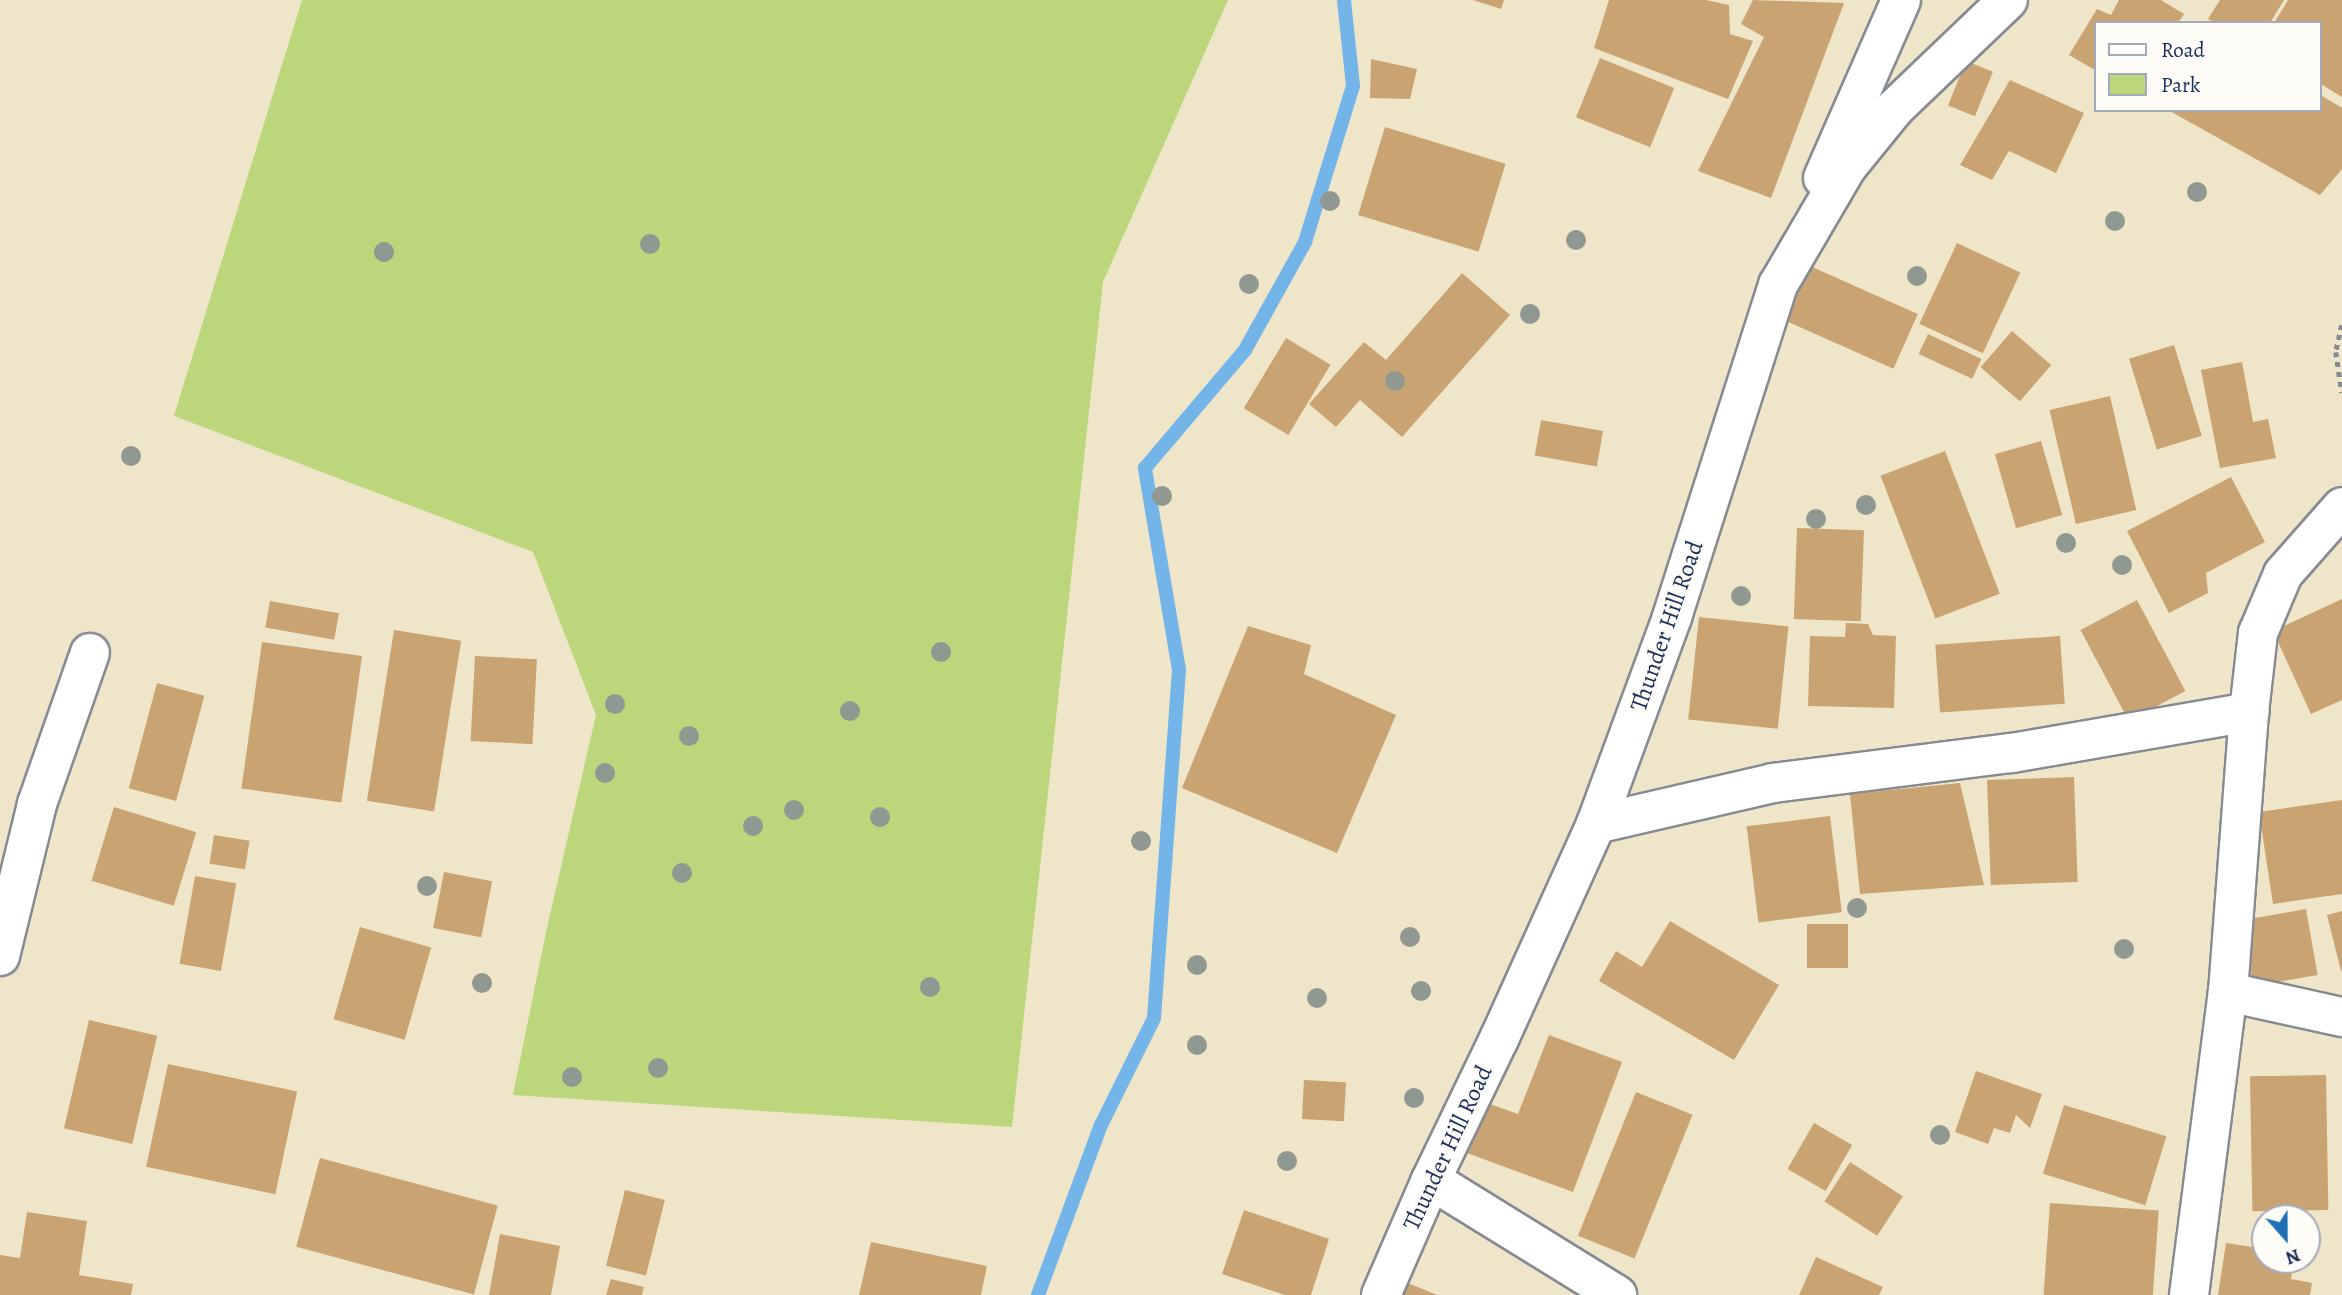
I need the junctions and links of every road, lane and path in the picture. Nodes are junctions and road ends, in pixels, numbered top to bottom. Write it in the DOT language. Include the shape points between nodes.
graph roads {
  1 [pos="1901,0"];
  2 [pos="2008,0"];
  3 [pos="1777,285"];
  4 [pos="2342,325"];
  5 [pos="2342,393"];
  6 [pos="2342,507"];
  7 [pos="90,653"];
  8 [pos="2249,712"];
  9 [pos="1596,824"];
  10 [pos="0,956"];
  11 [pos="2228,992"];
  12 [pos="2342,1017"];
  13 [pos="1431,1180"];
  14 [pos="1381,1295"];
  15 [pos="1616,1295"];
  16 [pos="2189,1295"];
  1 -- 3 [label="street"];
  2 -- 3 [label="street, Thunder Hill Road" via="1895,108 1847,167"];
  3 -- 9 [label="street, Thunder Hill Road" via="1672,617"];
  4 -- 5 [label="path" via="2336,352"];
  6 -- 8 [label="street" via="2283,574 2258,633"];
  7 -- 10 [label="street" via="37,804"];
  8 -- 9 [label="street" via="2012,753 1773,783"];
  8 -- 11 [label="street"];
  9 -- 13 [label="street, Thunder Hill Road"];
  11 -- 12 [label="street"];
  11 -- 16 [label="street"];
  13 -- 14 [label="street, Thunder Hill Road"];
  13 -- 15 [label="street"];
}
